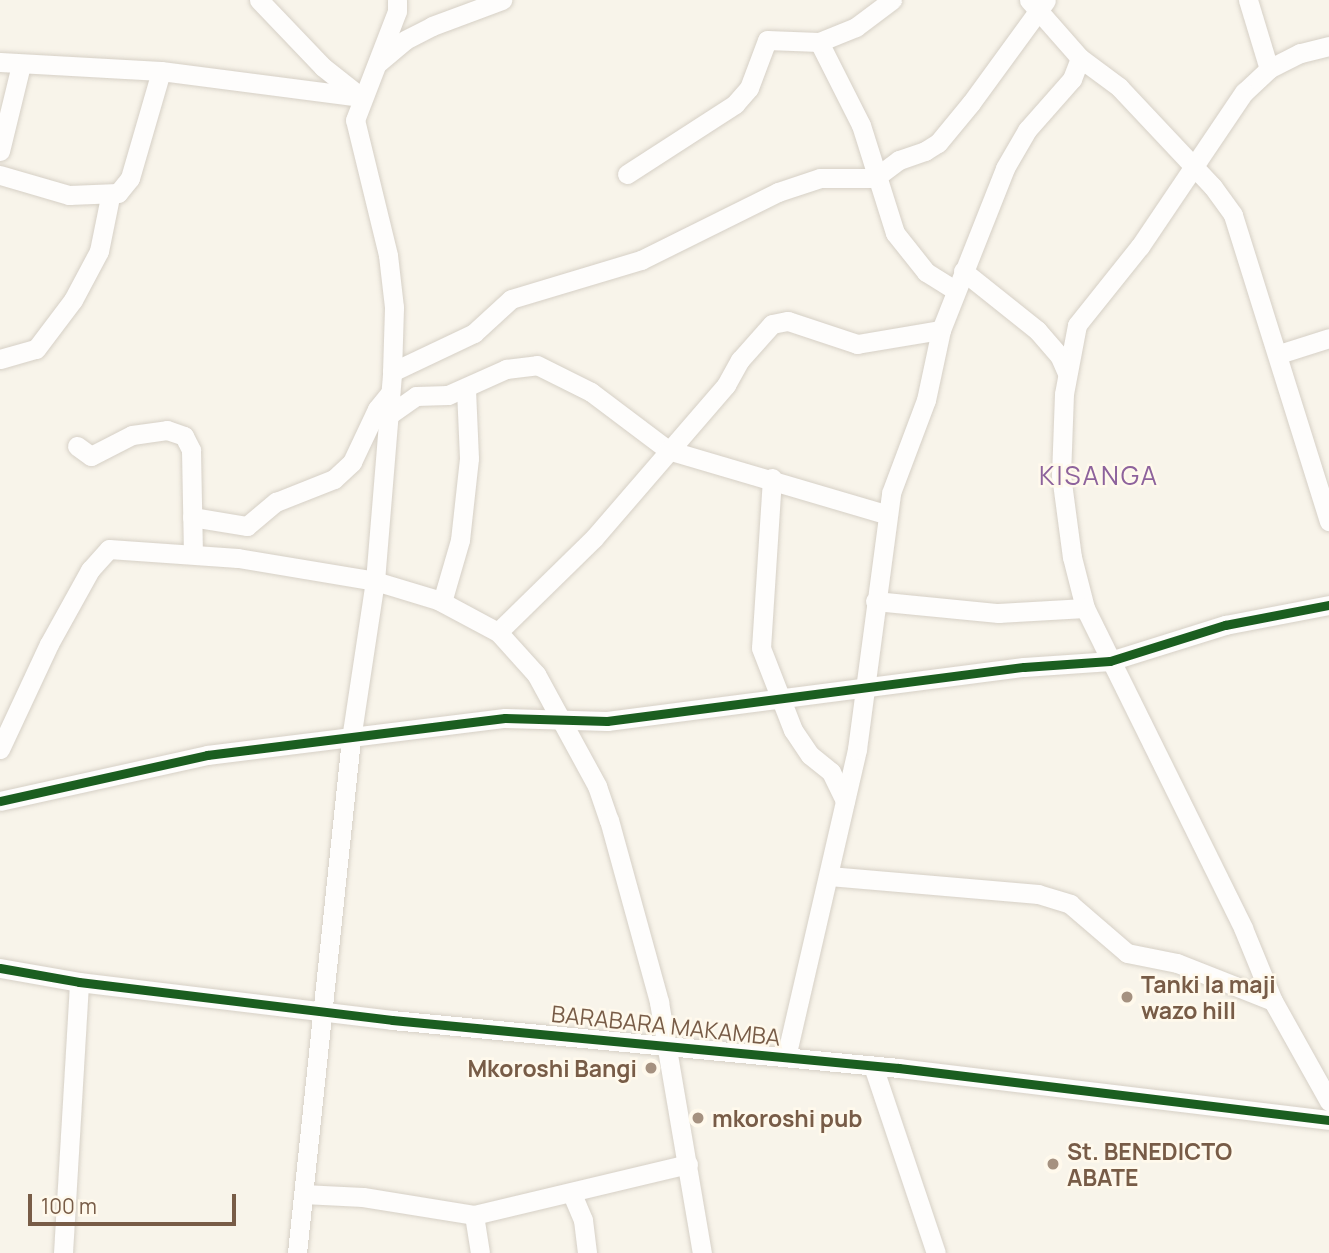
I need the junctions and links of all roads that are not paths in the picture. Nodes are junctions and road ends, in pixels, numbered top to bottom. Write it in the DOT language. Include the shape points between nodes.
graph roads {
  1 [pos="259,0"];
  2 [pos="397,0"];
  3 [pos="502,0"];
  4 [pos="892,0"];
  5 [pos="1248,0"];
  6 [pos="1038,3"];
  7 [pos="819,42"];
  8 [pos="1329,46"];
  9 [pos="1080,58"];
  10 [pos="0,62"];
  11 [pos="377,64"];
  12 [pos="21,65"];
  13 [pos="1269,69"];
  14 [pos="161,71"];
  15 [pos="361,97"];
  16 [pos="0,151"];
  17 [pos="1192,165"];
  18 [pos="627,174"];
  19 [pos="0,175"];
  20 [pos="875,178"];
  21 [pos="110,197"];
  22 [pos="963,271"];
  23 [pos="955,290"];
  24 [pos="941,330"];
  25 [pos="1329,338"];
  26 [pos="1279,354"];
  27 [pos="0,359"];
  28 [pos="392,372"];
  29 [pos="1067,373"];
  30 [pos="466,390"];
  31 [pos="390,393"];
  32 [pos="389,415"];
  33 [pos="77,446"];
  34 [pos="668,450"];
  35 [pos="772,478"];
  36 [pos="886,514"];
  37 [pos="192,517"];
  38 [pos="1329,521"];
  39 [pos="193,554"];
  40 [pos="375,581"];
  41 [pos="875,601"];
  42 [pos="442,602"];
  43 [pos="1329,605"];
  44 [pos="1085,608"];
  45 [pos="498,632"];
  46 [pos="1110,661"];
  47 [pos="867,690"];
  48 [pos="785,700"];
  49 [pos="557,720"];
  50 [pos="351,739"];
  51 [pos="0,749"];
  52 [pos="845,801"];
  53 [pos="0,802"];
  54 [pos="829,876"];
  55 [pos="0,968"];
  56 [pos="79,982"];
  57 [pos="1273,1001"];
  58 [pos="320,1010"];
  59 [pos="667,1049"];
  60 [pos="786,1057"];
  61 [pos="873,1066"];
  62 [pos="1329,1101"];
  63 [pos="1329,1121"];
  64 [pos="688,1164"];
  65 [pos="303,1194"];
  66 [pos="572,1194"];
  67 [pos="474,1215"];
  68 [pos="63,1253"];
  69 [pos="298,1253"];
  70 [pos="480,1253"];
  71 [pos="587,1253"];
  72 [pos="702,1253"];
  73 [pos="936,1253"];
  1 -- 15 [label="street" via="323,67"];
  2 -- 11 [label="street"];
  3 -- 11 [label="street" via="423,31"];
  4 -- 7 [label="street" via="856,27"];
  5 -- 13 [label="street"];
  6 -- 9 [label="street"];
  6 -- 20 [label="street" via="938,143 899,160"];
  7 -- 18 [label="street" via="767,40 749,88 735,104"];
  7 -- 20 [label="street" via="861,125"];
  8 -- 13 [label="street" via="1300,53"];
  9 -- 17 [label="street" via="1119,87"];
  9 -- 22 [label="street" via="1072,79 1027,130 1005,168"];
  10 -- 12 [label="street"];
  11 -- 15 [label="street"];
  12 -- 14 [label="street"];
  12 -- 16 [label="street"];
  13 -- 17 [label="street" via="1244,92"];
  14 -- 15 [label="street"];
  14 -- 21 [label="street" via="130,178"];
  15 -- 28 [label="street" via="355,120 358,141 381,216 392,293"];
  17 -- 26 [label="street" via="1233,215"];
  17 -- 29 [label="street" via="1140,246 1077,325"];
  19 -- 21 [label="street" via="55,193"];
  20 -- 23 [label="street" via="895,233 907,251 926,272"];
  20 -- 28 [label="street" via="820,178 641,260 511,299 474,333"];
  21 -- 27 [label="street" via="99,251 73,300 36,349"];
  22 -- 23 [label="street"];
  22 -- 29 [label="street" via="1037,330 1059,355"];
  23 -- 24 [label="street"];
  24 -- 34 [label="street" via="857,344 777,321"];
  24 -- 36 [label="street" via="926,400"];
  25 -- 26 [label="street"];
  26 -- 38 [label="street"];
  28 -- 31 [label="street"];
  29 -- 44 [label="street" via="1061,475 1072,557"];
  30 -- 32 [label="street" via="416,396"];
  30 -- 34 [label="street" via="506,369 537,365 591,392"];
  30 -- 42 [label="street" via="469,458 460,540"];
  31 -- 32 [label="street"];
  31 -- 37 [label="street" via="377,409 352,462 334,479 276,502 247,526"];
  32 -- 40 [label="street"];
  33 -- 37 [label="street" via="91,456 132,435 167,430 184,436 191,450"];
  34 -- 35 [label="street"];
  34 -- 45 [label="street" via="594,537"];
  35 -- 36 [label="street"];
  35 -- 48 [label="street" via="760,624 768,671"];
  36 -- 41 [label="street"];
  37 -- 39 [label="street"];
  39 -- 40 [label="street"];
  39 -- 51 [label="street" via="121,548 100,557 49,644"];
  40 -- 42 [label="street"];
  40 -- 50 [label="street"];
  41 -- 44 [label="street" via="998,613"];
  41 -- 47 [label="street"];
  42 -- 45 [label="street"];
  43 -- 46 [label="street" via="1225,625"];
  44 -- 46 [label="street"];
  45 -- 49 [label="street" via="536,674"];
  46 -- 47 [label="street" via="1024,667"];
  46 -- 57 [label="street" via="1242,928"];
  47 -- 48 [label="street"];
  47 -- 52 [label="street"];
  48 -- 49 [label="street" via="607,721"];
  48 -- 52 [label="street" via="802,746 831,772"];
  49 -- 50 [label="street" via="505,718"];
  49 -- 59 [label="street" via="578,749 610,820 659,1002"];
  50 -- 53 [label="street" via="207,755"];
  50 -- 58 [label="street"];
  52 -- 54 [label="street"];
  54 -- 57 [label="street" via="1038,894 1070,904 1127,953 1177,963"];
  54 -- 60 [label="street"];
  55 -- 56 [label="street, BARABARA MAKAMBA"];
  56 -- 58 [label="street, BARABARA MAKAMBA"];
  56 -- 68 [label="street"];
  57 -- 62 [label="street"];
  58 -- 59 [label="street, BARABARA MAKAMBA"];
  58 -- 65 [label="street"];
  59 -- 60 [label="street, BARABARA MAKAMBA"];
  59 -- 64 [label="street"];
  60 -- 61 [label="street, BARABARA MAKAMBA"];
  61 -- 63 [label="street, BARABARA MAKAMBA"];
  61 -- 73 [label="street"];
  64 -- 66 [label="street"];
  64 -- 72 [label="street"];
  65 -- 67 [label="street" via="363,1197"];
  65 -- 69 [label="street"];
  66 -- 67 [label="street"];
  66 -- 71 [label="street" via="583,1220"];
  67 -- 70 [label="street"];
}
